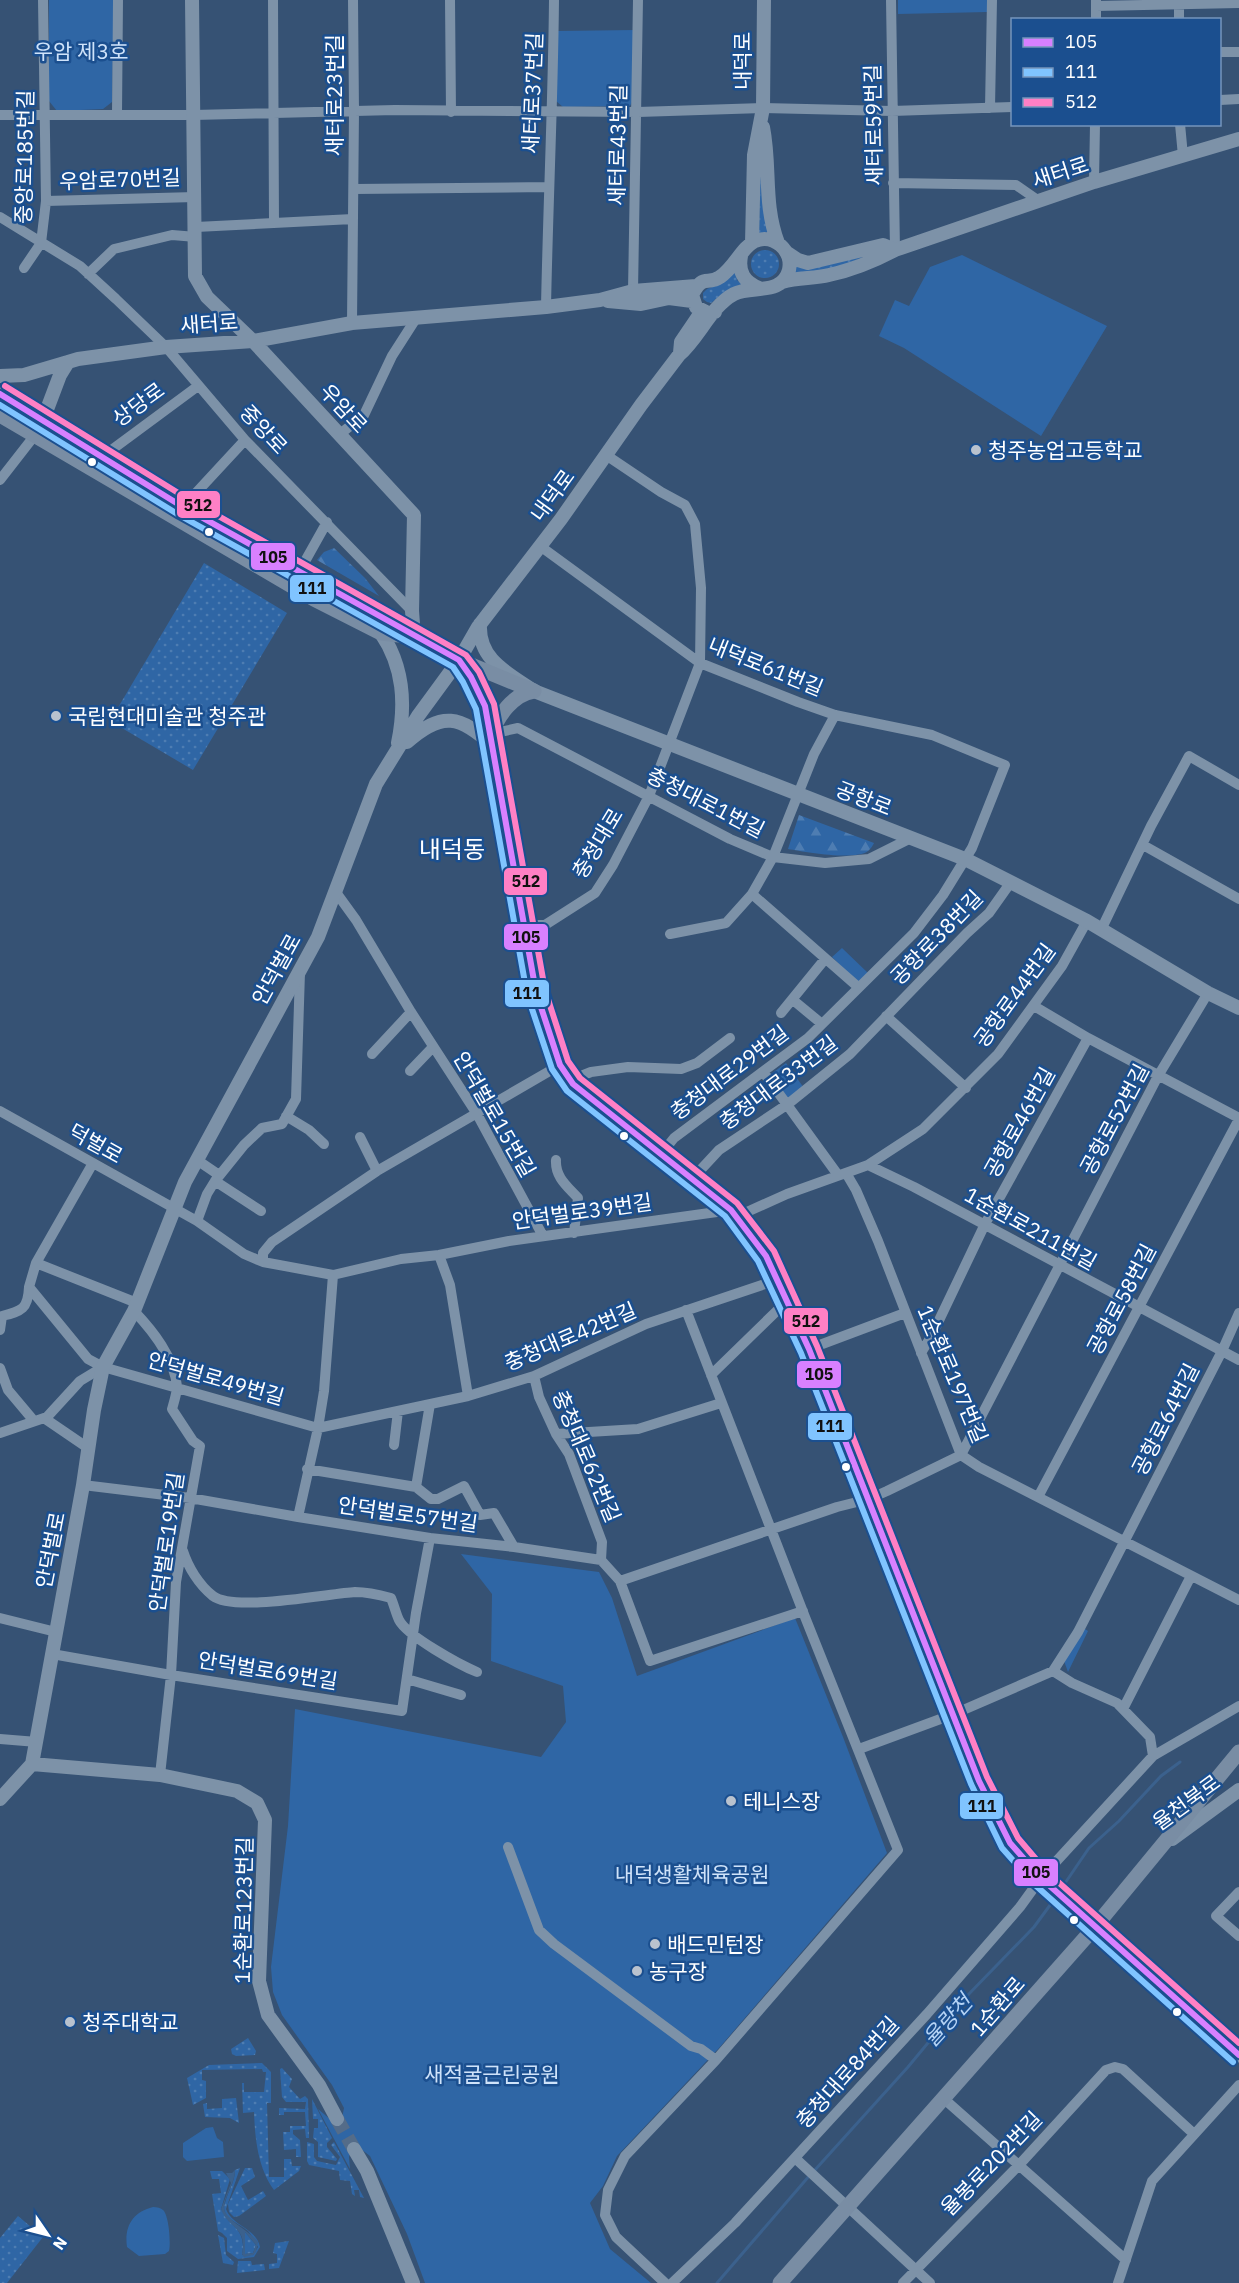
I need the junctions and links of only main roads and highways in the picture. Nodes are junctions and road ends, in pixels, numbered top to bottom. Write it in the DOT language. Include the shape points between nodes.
graph roads {
  1 [pos="0,394"];
  2 [pos="0,415"];
  3 [pos="414,637"];
  4 [pos="492,740"];
  5 [pos="1239,1752"];
  6 [pos="1045,1882"];
  7 [pos="1094,1928"];
  8 [pos="1239,2055"];
  9 [pos="780,2283"];
  1 -- 3 [label="main road" via="183,507"];
  2 -- 3 [label="main road" via="304,593 381,633"];
  3 -- 4 [label="main road, 공항로" via="534,691 514,700 498,721"];
  5 -- 7 [label="main road, 1순환로"];
  6 -- 7 [label="main road"];
  7 -- 8 [label="main road"];
  7 -- 9 [label="main road, 1순환로"];
}
